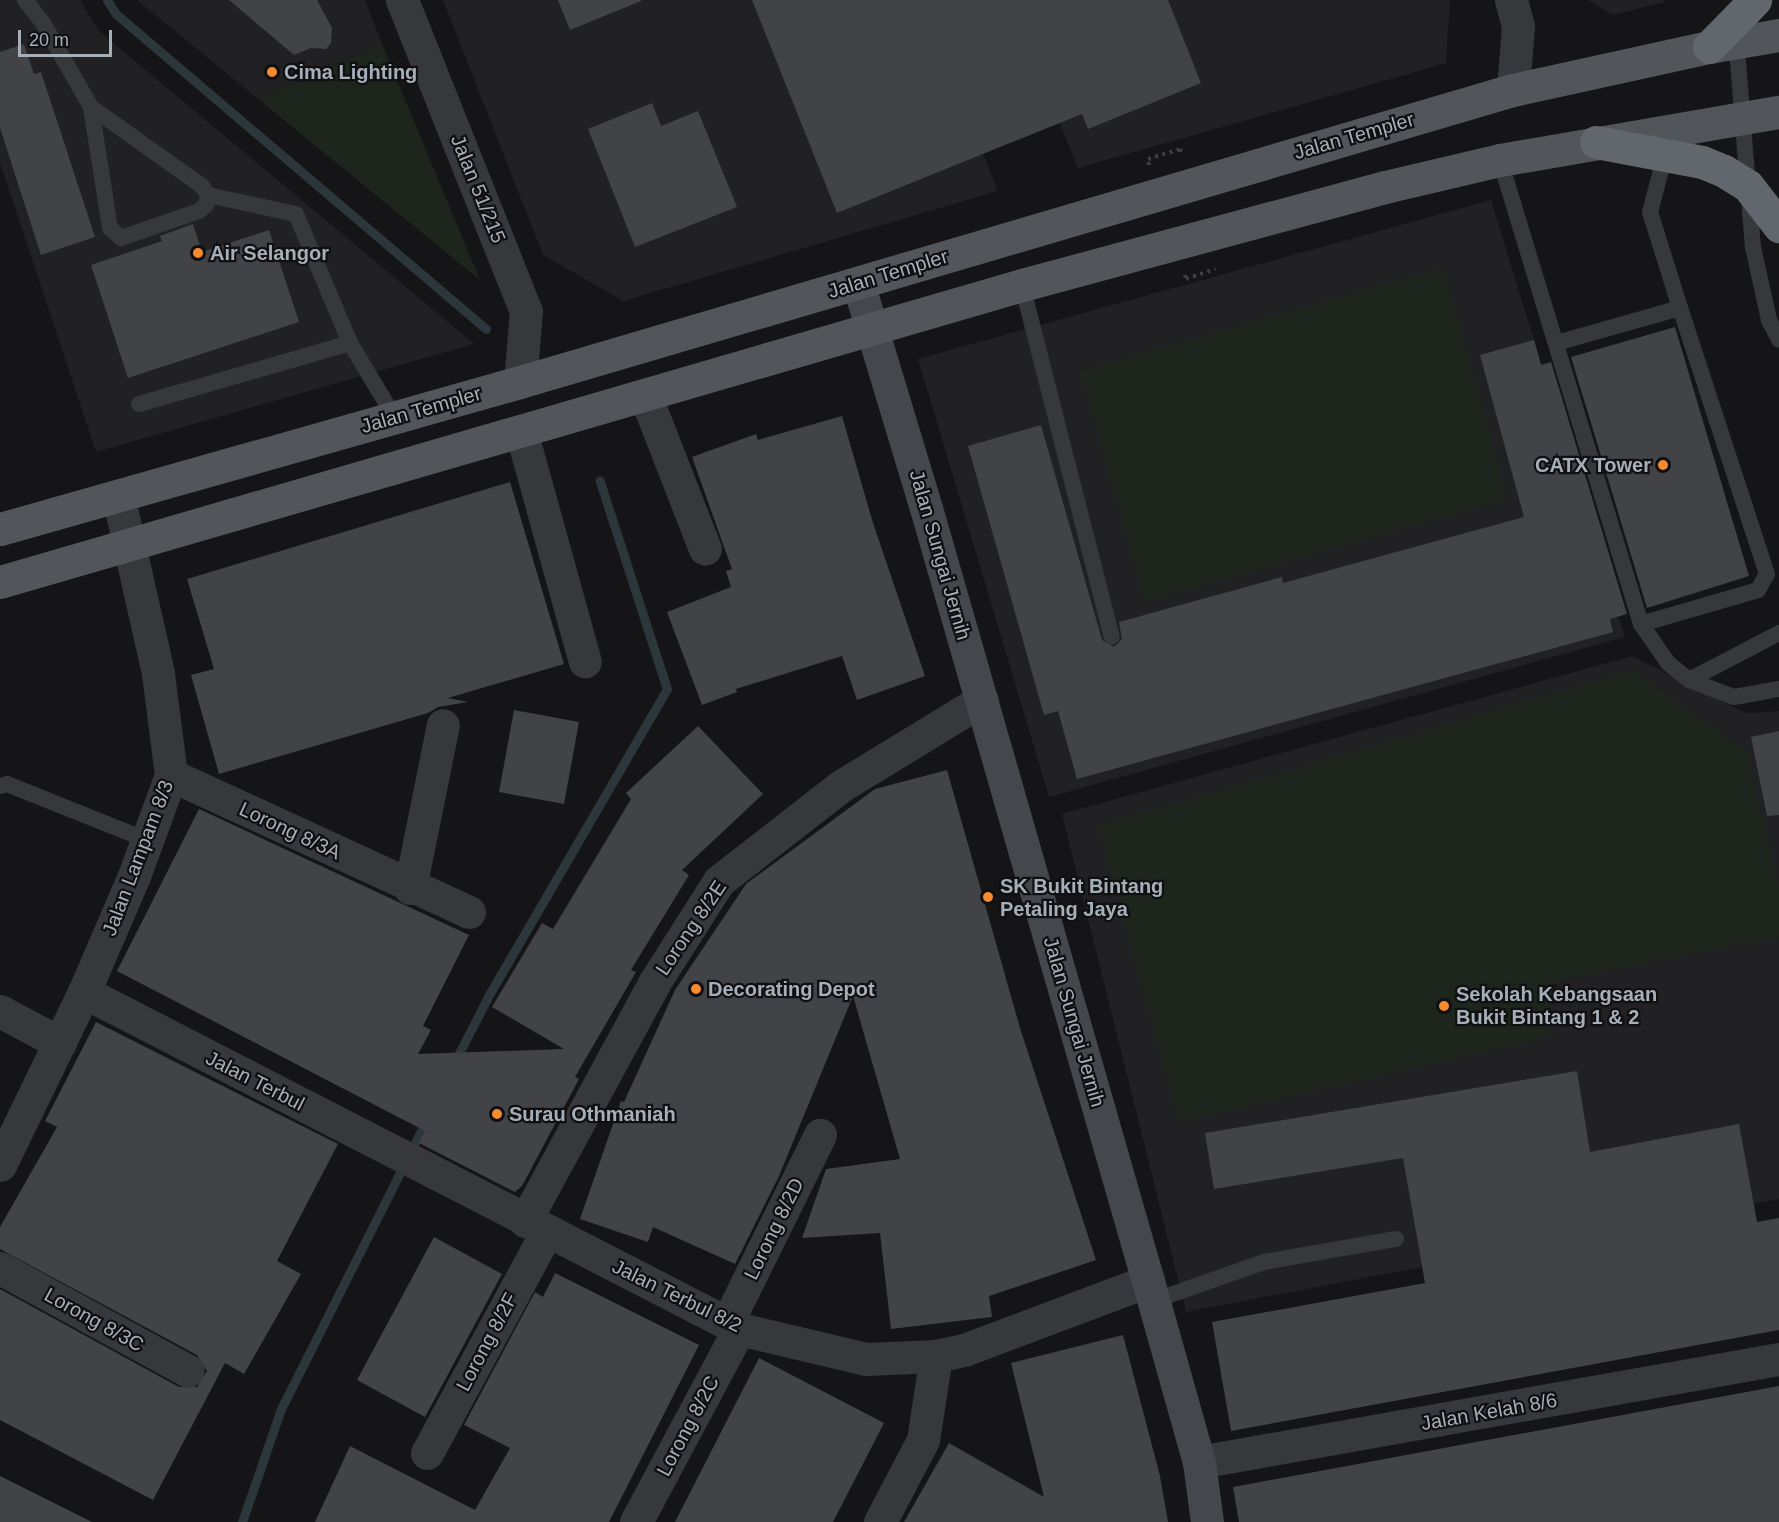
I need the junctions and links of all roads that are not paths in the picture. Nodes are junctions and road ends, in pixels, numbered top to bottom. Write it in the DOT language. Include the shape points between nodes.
graph roads {
  1 [pos="25,0"];
  2 [pos="402,0"];
  3 [pos="1511,0"];
  4 [pos="1733,0"];
  5 [pos="1755,0"];
  6 [pos="1779,35"];
  7 [pos="1709,46"];
  8 [pos="1513,90"];
  9 [pos="91,107"];
  10 [pos="1779,112"];
  11 [pos="1596,142"];
  12 [pos="1665,155"];
  13 [pos="1500,160"];
  14 [pos="208,195"];
  15 [pos="1779,226"];
  16 [pos="858,283"];
  17 [pos="1022,285"];
  18 [pos="1680,308"];
  19 [pos="872,329"];
  20 [pos="1779,340"];
  21 [pos="350,343"];
  22 [pos="1556,343"];
  23 [pos="520,382"];
  24 [pos="645,395"];
  25 [pos="139,404"];
  26 [pos="395,418"];
  27 [pos="520,431"];
  28 [pos="118,496"];
  29 [pos="2,522"];
  30 [pos="130,544"];
  31 [pos="705,549"];
  32 [pos="0,582"];
  33 [pos="1641,624"];
  34 [pos="1779,633"];
  35 [pos="1112,637"];
  36 [pos="585,661"];
  37 [pos="1689,680"];
  38 [pos="1779,689"];
  39 [pos="982,700"];
  40 [pos="443,725"];
  41 [pos="171,775"];
  42 [pos="0,786"];
  43 [pos="147,840"];
  44 [pos="410,888"];
  45 [pos="469,912"];
  46 [pos="84,992"];
  47 [pos="0,1011"];
  48 [pos="60,1042"];
  49 [pos="820,1135"];
  50 [pos="0,1165"];
  51 [pos="427,1169"];
  52 [pos="536,1226"];
  53 [pos="1396,1239"];
  54 [pos="0,1268"];
  55 [pos="1151,1291"];
  56 [pos="733,1326"];
  57 [pos="936,1356"];
  58 [pos="1779,1359"];
  59 [pos="189,1371"];
  60 [pos="427,1453"];
  61 [pos="1198,1462"];
  62 [pos="636,1522"];
  63 [pos="880,1522"];
  64 [pos="1207,1522"];
  1 -- 9 [label="lane" via="43,23"];
  2 -- 23 [label="street, Jalan 51/215" via="526,311"];
  3 -- 8 [label="street" via="1518,26"];
  4 -- 20 [label="lane" via="1753,247 1769,320"];
  5 -- 7 [label="highway"];
  6 -- 7 [label="main road, Jalan Templer"];
  7 -- 8 [label="main road, Jalan Templer"];
  8 -- 16 [label="main road, Jalan Templer"];
  9 -- 14 [label="lane" via="202,186"];
  9 -- 14 [label="lane" via="110,228 121,238 199,211 206,205"];
  10 -- 11 [label="main road"];
  11 -- 12 [label="highway"];
  11 -- 13 [label="main road"];
  12 -- 15 [label="highway" via="1702,162 1748,186"];
  12 -- 18 [label="lane" via="1650,212"];
  13 -- 17 [label="main road"];
  13 -- 22 [label="lane"];
  14 -- 21 [label="lane" via="296,214"];
  16 -- 19 [label="street, Jalan Sungai Jernih"];
  16 -- 23 [label="main road, Jalan Templer"];
  17 -- 19 [label="main road"];
  17 -- 35 [label="lane"];
  18 -- 22 [label="lane"];
  18 -- 33 [label="lane" via="1767,574 1758,590"];
  19 -- 24 [label="main road"];
  19 -- 39 [label="street, Jalan Sungai Jernih"];
  21 -- 25 [label="lane"];
  21 -- 26 [label="lane"];
  22 -- 33 [label="lane"];
  23 -- 26 [label="main road, Jalan Templer"];
  24 -- 27 [label="main road"];
  24 -- 31 [label="street"];
  26 -- 28 [label="main road, Jalan Templer"];
  27 -- 30 [label="main road"];
  27 -- 36 [label="street"];
  28 -- 29 [label="main road, Jalan Templer"];
  28 -- 30 [label="street, Jalan Lampam 8/3"];
  30 -- 32 [label="main road"];
  30 -- 41 [label="street, Jalan Lampam 8/3" via="158,673"];
  33 -- 37 [label="lane" via="1668,663"];
  34 -- 37 [label="lane"];
  37 -- 38 [label="lane" via="1734,697"];
  39 -- 52 [label="street, Lorong 8/2E" via="841,786 719,881 654,983"];
  39 -- 55 [label="street, Jalan Sungai Jernih"];
  40 -- 44 [label="street"];
  41 -- 43 [label="street, Jalan Lampam 8/3"];
  41 -- 44 [label="street, Lorong 8/3A"];
  42 -- 43 [label="lane" via="7,784"];
  43 -- 46 [label="street, Jalan Lampam 8/3"];
  44 -- 45 [label="street, Lorong 8/3A"];
  46 -- 48 [label="street, Jalan Lampam 8/3"];
  46 -- 51 [label="street, Jalan Terbul"];
  47 -- 48 [label="street"];
  48 -- 50 [label="street, Jalan Lampam 8/3"];
  49 -- 56 [label="street, Lorong 8/2D"];
  51 -- 52 [label="street, Jalan Terbul 8/2"];
  52 -- 56 [label="street, Jalan Terbul 8/2"];
  52 -- 60 [label="street, Lorong 8/2F"];
  53 -- 55 [label="lane" via="1264,1262"];
  54 -- 59 [label="street, Lorong 8/3C"];
  55 -- 57 [label="street, Jalan Terbul 8/2"];
  55 -- 61 [label="street, Jalan Sungai Jernih"];
  56 -- 57 [label="street, Jalan Terbul 8/2" via="867,1359"];
  56 -- 62 [label="street, Lorong 8/2C"];
  57 -- 63 [label="street" via="923,1440"];
  58 -- 61 [label="street, Jalan Kelah 8/6"];
  61 -- 64 [label="street, Jalan Sungai Jernih"];
}
